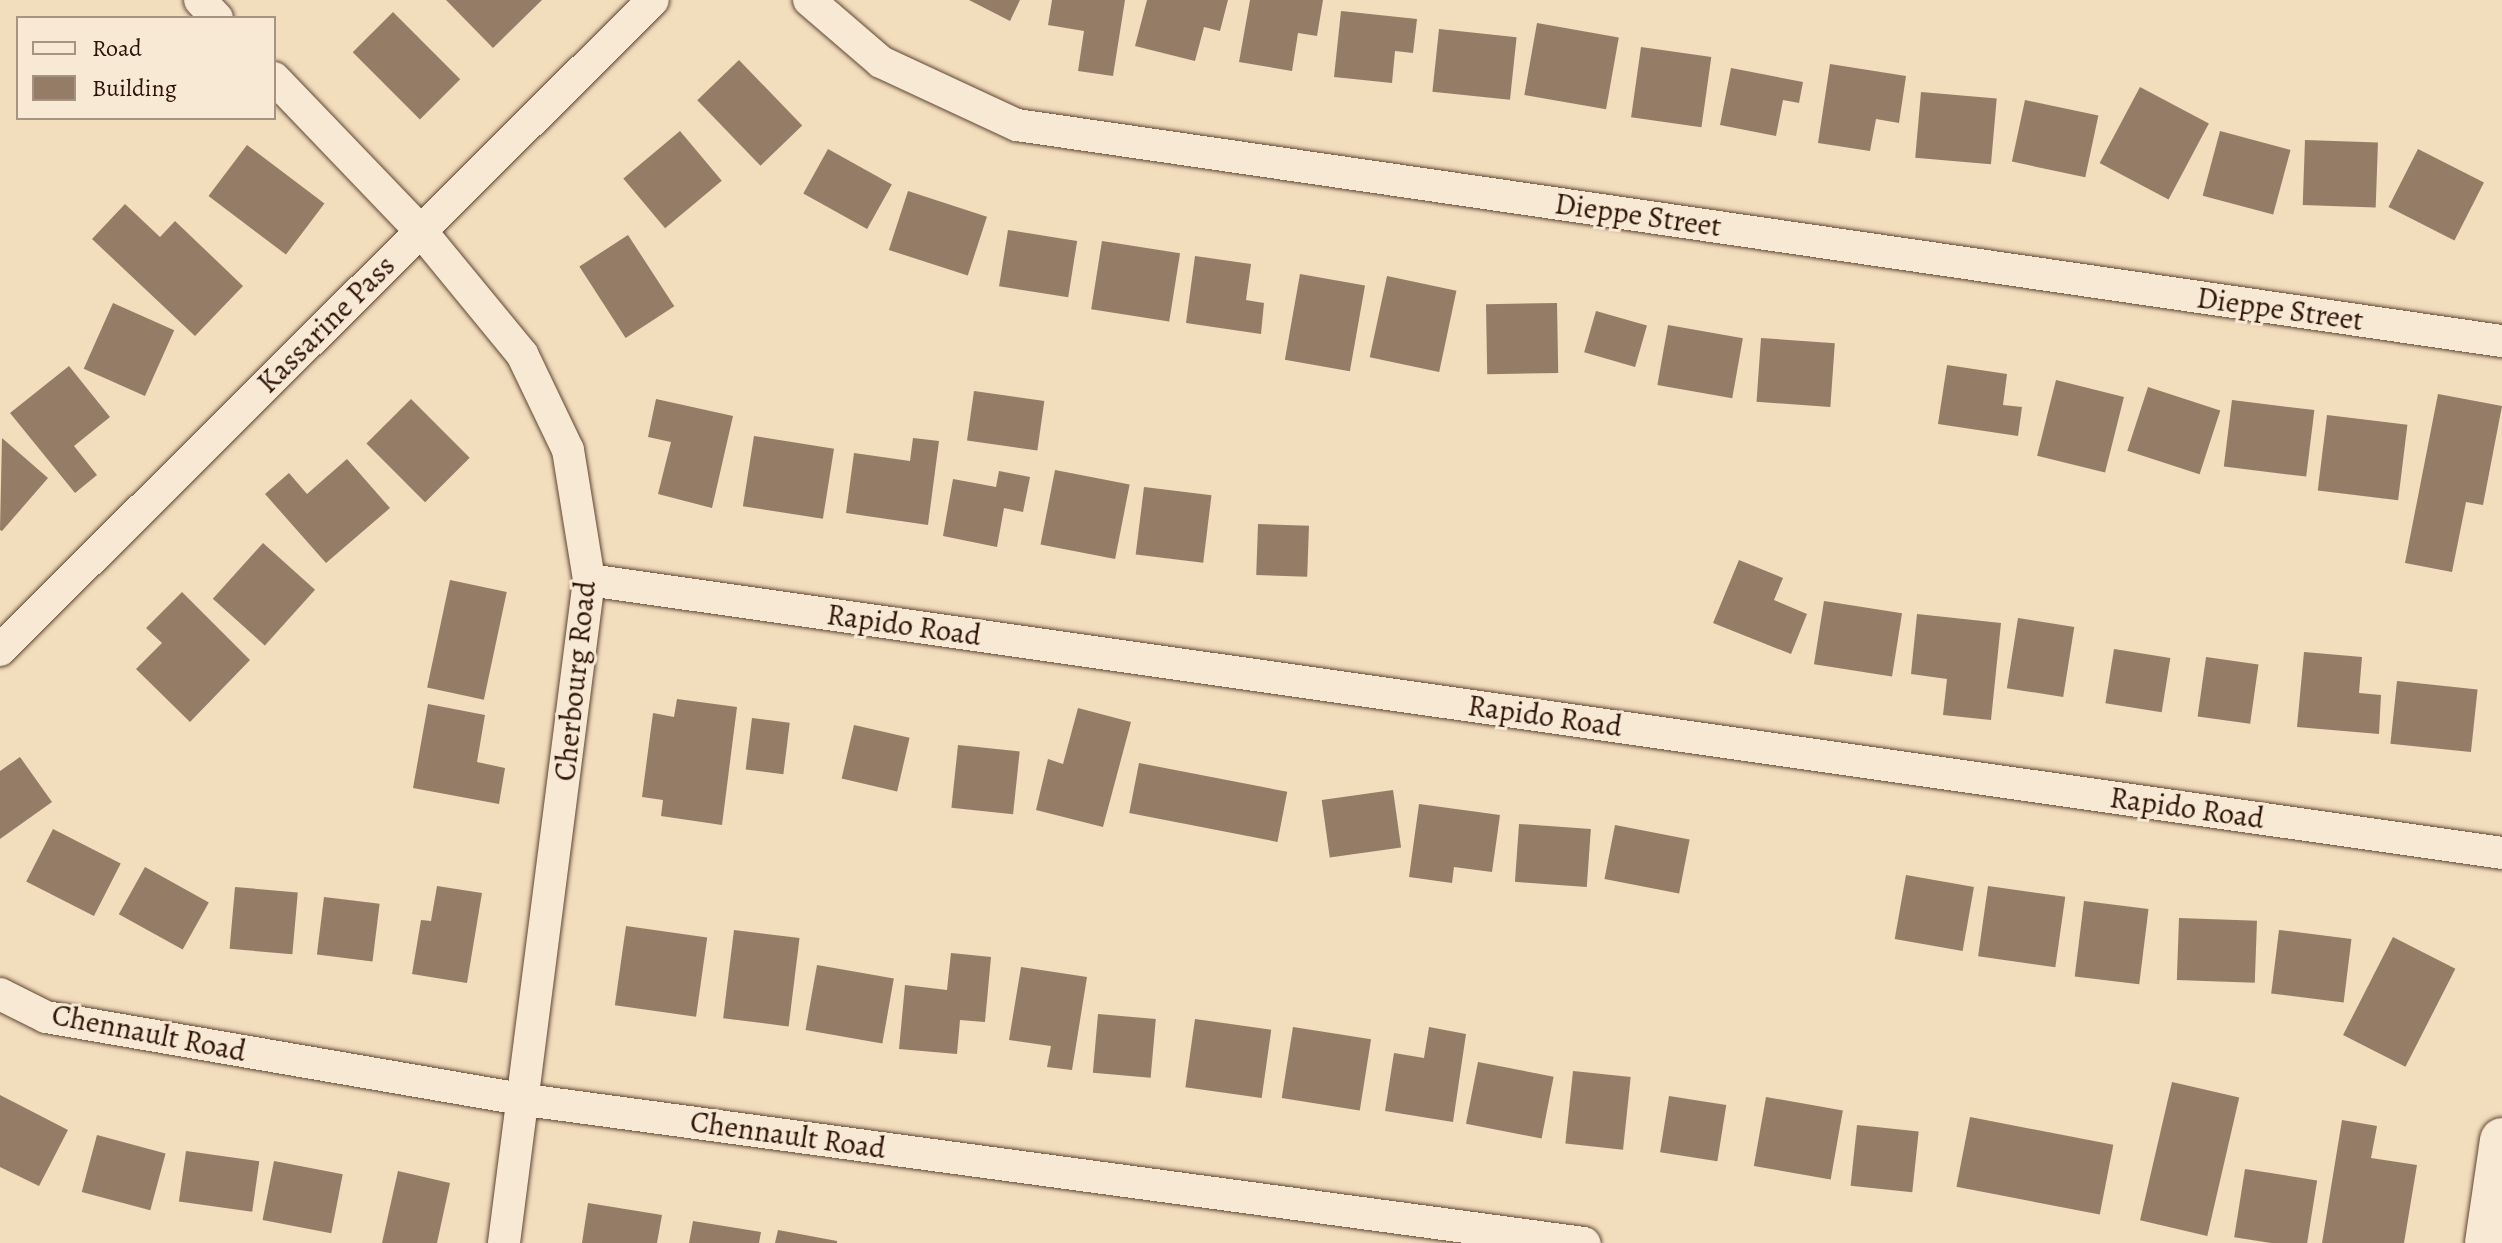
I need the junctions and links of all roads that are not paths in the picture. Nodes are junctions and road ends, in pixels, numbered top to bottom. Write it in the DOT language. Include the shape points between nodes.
graph roads {
  1 [pos="200,0"];
  2 [pos="653,0"];
  3 [pos="809,0"];
  4 [pos="215,16"];
  5 [pos="276,80"];
  6 [pos="420,230"];
  7 [pos="2502,341"];
  8 [pos="589,580"];
  9 [pos="0,650"];
  10 [pos="2502,853"];
  11 [pos="0,994"];
  12 [pos="526,1100"];
  13 [pos="2502,1140"];
  14 [pos="504,1243"];
  15 [pos="1584,1243"];
  16 [pos="2487,1243"];
  1 -- 4 [label="street"];
  2 -- 6 [label="street, Kassarine Pass"];
  3 -- 7 [label="street, Dieppe Street" via="881,62 1017,125"];
  5 -- 6 [label="street, Cherbourg Road"];
  6 -- 8 [label="street, Cherbourg Road" via="522,354 568,450"];
  6 -- 9 [label="street, Kassarine Pass"];
  8 -- 10 [label="street, Rapido Road"];
  8 -- 12 [label="street, Cherbourg Road"];
  11 -- 12 [label="street, Chennault Road" via="46,1017"];
  12 -- 14 [label="street, Cherbourg Road"];
  12 -- 15 [label="street, Chennault Road"];
  13 -- 16 [label="main road"];
}
